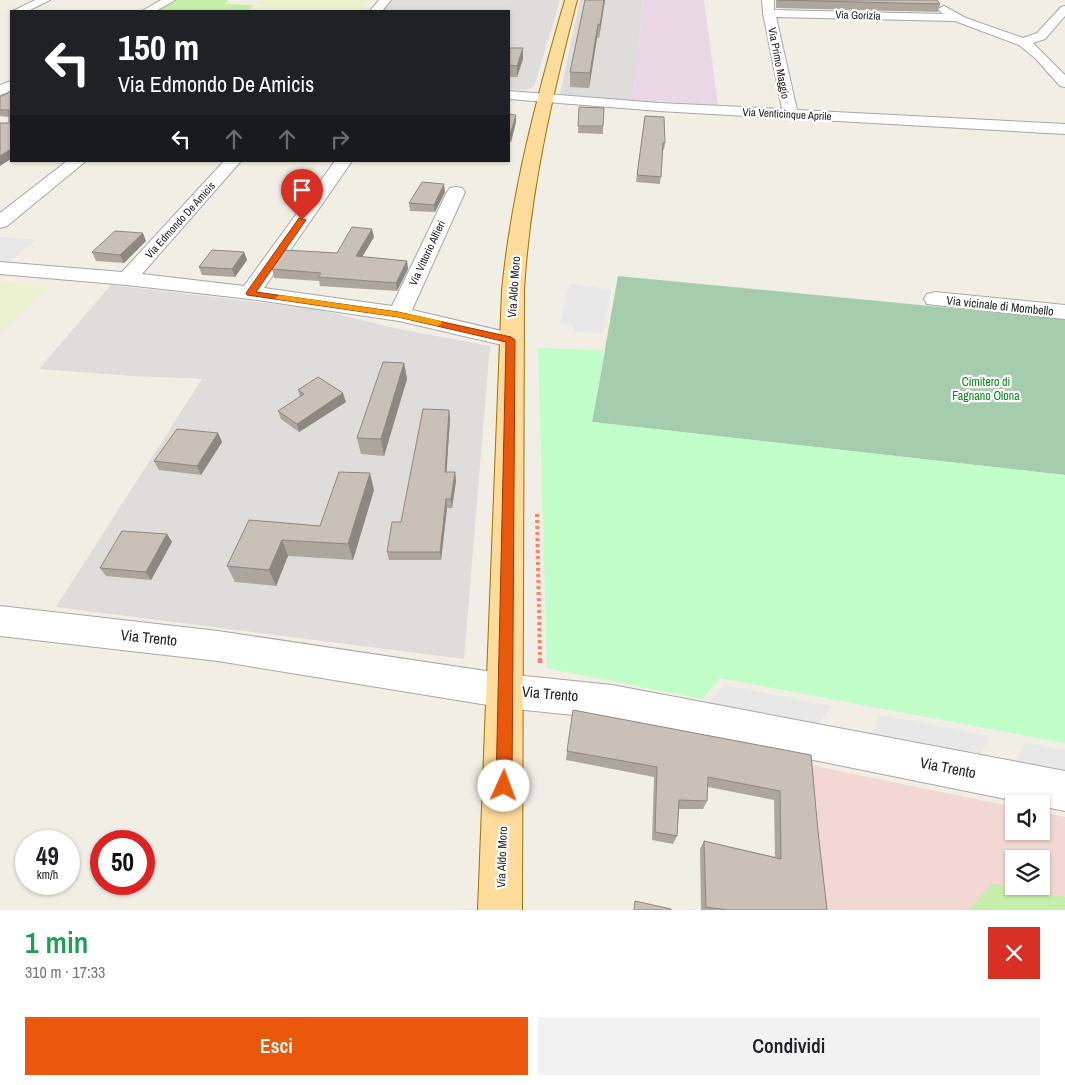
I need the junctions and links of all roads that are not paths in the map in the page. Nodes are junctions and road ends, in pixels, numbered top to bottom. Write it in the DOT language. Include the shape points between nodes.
graph roads {
  1 [pos="44,0"];
  2 [pos="169,0"];
  3 [pos="571,0"];
  4 [pos="937,0"];
  5 [pos="769,6"];
  6 [pos="1065,9"];
  7 [pos="21,10"];
  8 [pos="150,10"];
  9 [pos="959,18"];
  10 [pos="1022,42"];
  11 [pos="1059,70"];
  12 [pos="1065,84"];
  13 [pos="510,95"];
  14 [pos="544,98"];
  15 [pos="790,114"];
  16 [pos="1065,129"];
  17 [pos="77,162"];
  18 [pos="232,162"];
  19 [pos="343,162"];
  20 [pos="456,192"];
  21 [pos="0,222"];
  22 [pos="0,268"];
  23 [pos="127,279"];
  24 [pos="250,293"];
  25 [pos="935,299"];
  26 [pos="1065,312"];
  27 [pos="398,314"];
  28 [pos="511,340"];
  29 [pos="0,621"];
  30 [pos="523,692"];
  31 [pos="1065,791"];
  32 [pos="500,910"];
  1 -- 7 [label="street"];
  2 -- 8 [label="street"];
  3 -- 14 [label="main road, Via Aldo Moro"];
  4 -- 9 [label="street"];
  5 -- 9 [label="street, Via Gorizia"];
  5 -- 15 [label="street, Via Primo Maggio"];
  6 -- 10 [label="street" via="1041,36"];
  9 -- 10 [label="street"];
  10 -- 11 [label="street"];
  11 -- 12 [label="street"];
  13 -- 14 [label="street, Via Venticinque Aprile"];
  14 -- 15 [label="street, Via Venticinque Aprile"];
  14 -- 28 [label="main road, Via Aldo Moro" via="520,219"];
  15 -- 16 [label="street, Via Venticinque Aprile"];
  17 -- 21 [label="street"];
  18 -- 23 [label="street, Via Edmondo De Amicis"];
  19 -- 24 [label="street"];
  20 -- 27 [label="street, Via Vittorio Alfieri"];
  22 -- 23 [label="street"];
  23 -- 24 [label="street"];
  24 -- 27 [label="street"];
  25 -- 26 [label="street, Via vicinale di Mombello"];
  27 -- 28 [label="street"];
  28 -- 30 [label="main road, Via Aldo Moro"];
  29 -- 30 [label="street, Via Trento" via="218,646"];
  30 -- 31 [label="street, Via Trento" via="612,702"];
  30 -- 32 [label="main road, Via Aldo Moro"];
}
